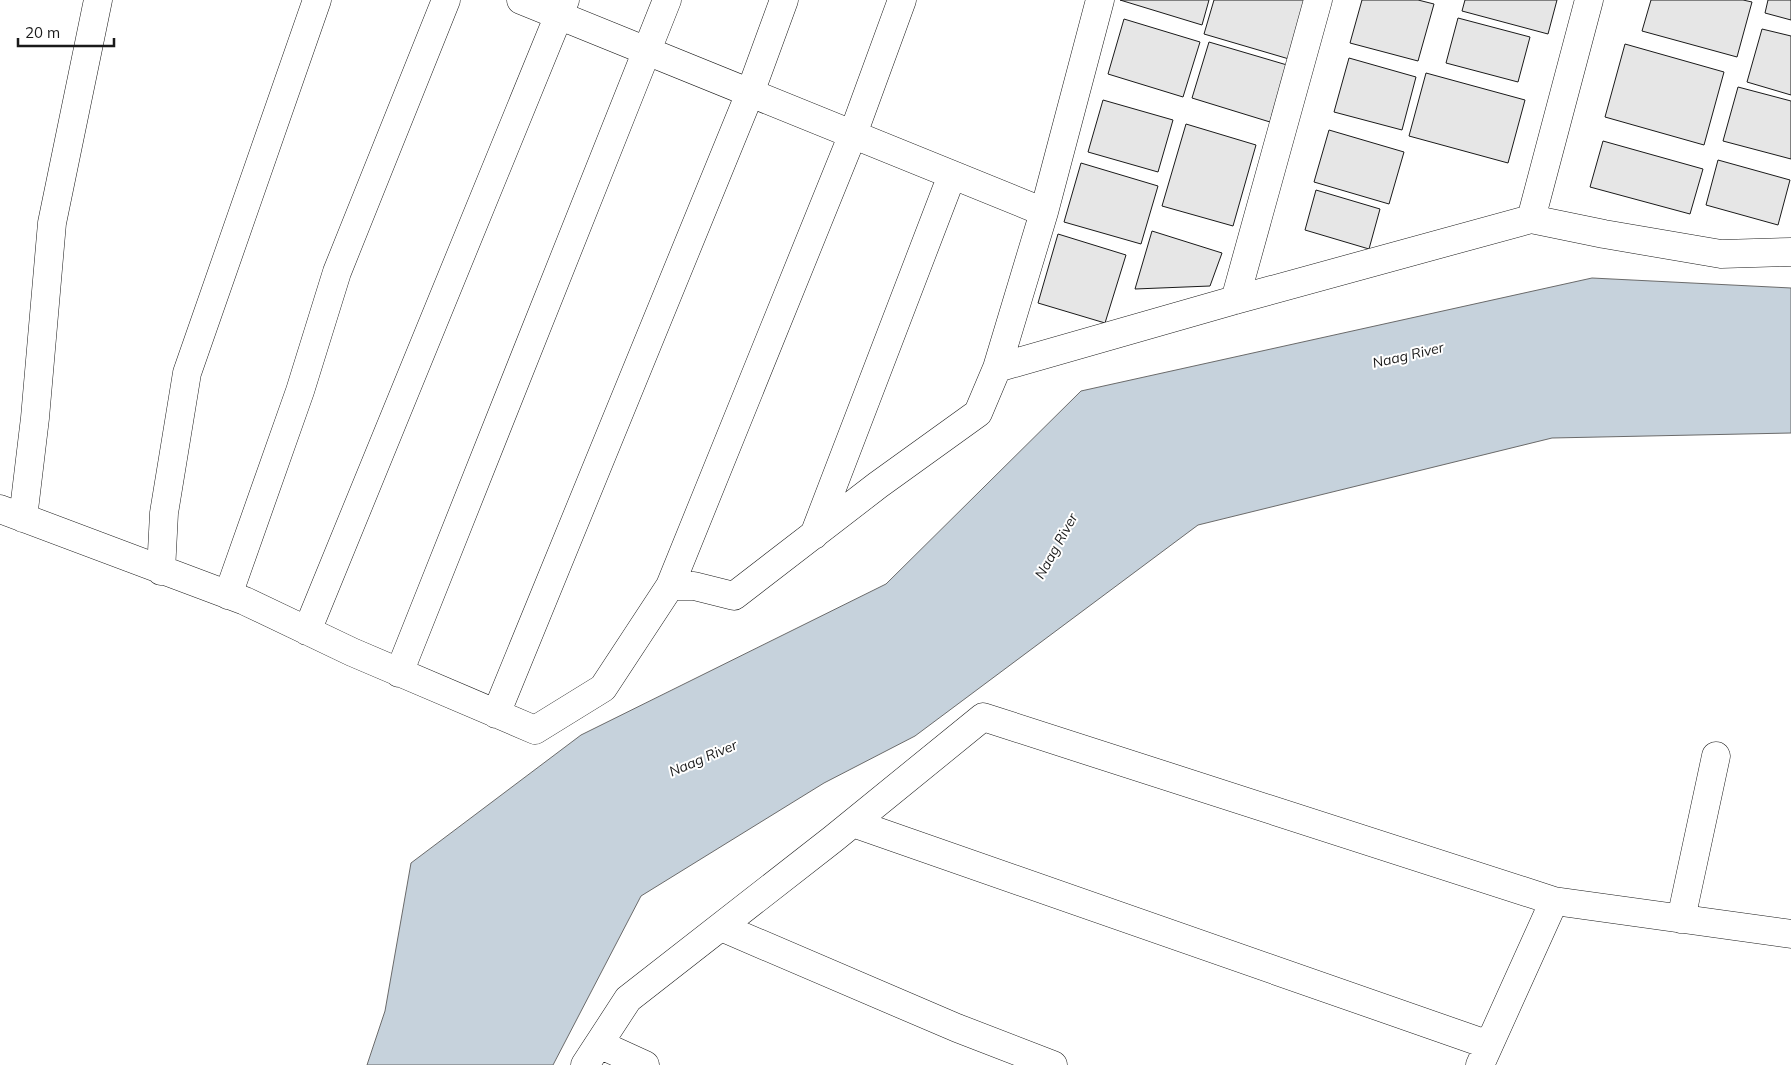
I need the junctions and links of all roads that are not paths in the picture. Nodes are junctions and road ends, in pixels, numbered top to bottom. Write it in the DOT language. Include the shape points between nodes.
graph roads {
  1 [pos="98,0"];
  2 [pos="317,0"];
  3 [pos="446,0"];
  4 [pos="521,0"];
  5 [pos="666,0"];
  6 [pos="784,0"];
  7 [pos="902,0"];
  8 [pos="1100,0"];
  9 [pos="1318,0"];
  10 [pos="1589,0"];
  11 [pos="562,8"];
  12 [pos="647,51"];
  13 [pos="750,93"];
  14 [pos="853,134"];
  15 [pos="952,175"];
  16 [pos="1044,212"];
  17 [pos="1531,219"];
  18 [pos="1791,252"];
  19 [pos="1235,300"];
  20 [pos="997,368"];
  21 [pos="11,513"];
  22 [pos="813,535"];
  23 [pos="161,571"];
  24 [pos="670,586"];
  25 [pos="228,595"];
  26 [pos="307,631"];
  27 [pos="399,673"];
  28 [pos="496,714"];
  29 [pos="1716,756"];
  30 [pos="853,823"];
  31 [pos="1554,901"];
  32 [pos="1681,919"];
  33 [pos="721,927"];
  34 [pos="1791,934"];
  35 [pos="592,1055"];
  36 [pos="1484,1055"];
  37 [pos="645,1065"];
  38 [pos="1053,1065"];
  1 -- 21 [label="street" via="52,224 35,418"];
  2 -- 23 [label="street" via="187,373 164,513"];
  3 -- 25 [label="street" via="337,272 300,391"];
  4 -- 11 [label="street"];
  5 -- 12 [label="street"];
  6 -- 13 [label="street"];
  7 -- 14 [label="street"];
  8 -- 16 [label="street"];
  9 -- 19 [label="street"];
  10 -- 17 [label="street"];
  11 -- 12 [label="street"];
  11 -- 26 [label="street"];
  12 -- 13 [label="street"];
  12 -- 27 [label="street"];
  13 -- 14 [label="street"];
  13 -- 28 [label="street"];
  14 -- 15 [label="street"];
  14 -- 24 [label="street"];
  15 -- 16 [label="street"];
  15 -- 22 [label="street"];
  16 -- 20 [label="street"];
  17 -- 18 [label="street" via="1721,254"];
  17 -- 19 [label="street"];
  19 -- 20 [label="street"];
  20 -- 22 [label="street" via="978,413"];
  21 -- 23 [label="street"];
  22 -- 24 [label="street" via="734,596 694,586"];
  23 -- 25 [label="street"];
  24 -- 28 [label="street" via="603,688 535,730"];
  25 -- 26 [label="street"];
  26 -- 27 [label="street"];
  27 -- 28 [label="street"];
  29 -- 32 [label="street"];
  30 -- 31 [label="street" via="984,717"];
  30 -- 33 [label="street"];
  30 -- 36 [label="street"];
  31 -- 32 [label="street"];
  31 -- 36 [label="street"];
  32 -- 34 [label="street"];
  33 -- 35 [label="street" via="628,999"];
  33 -- 38 [label="street" via="957,1028"];
  35 -- 37 [label="street"];
}
